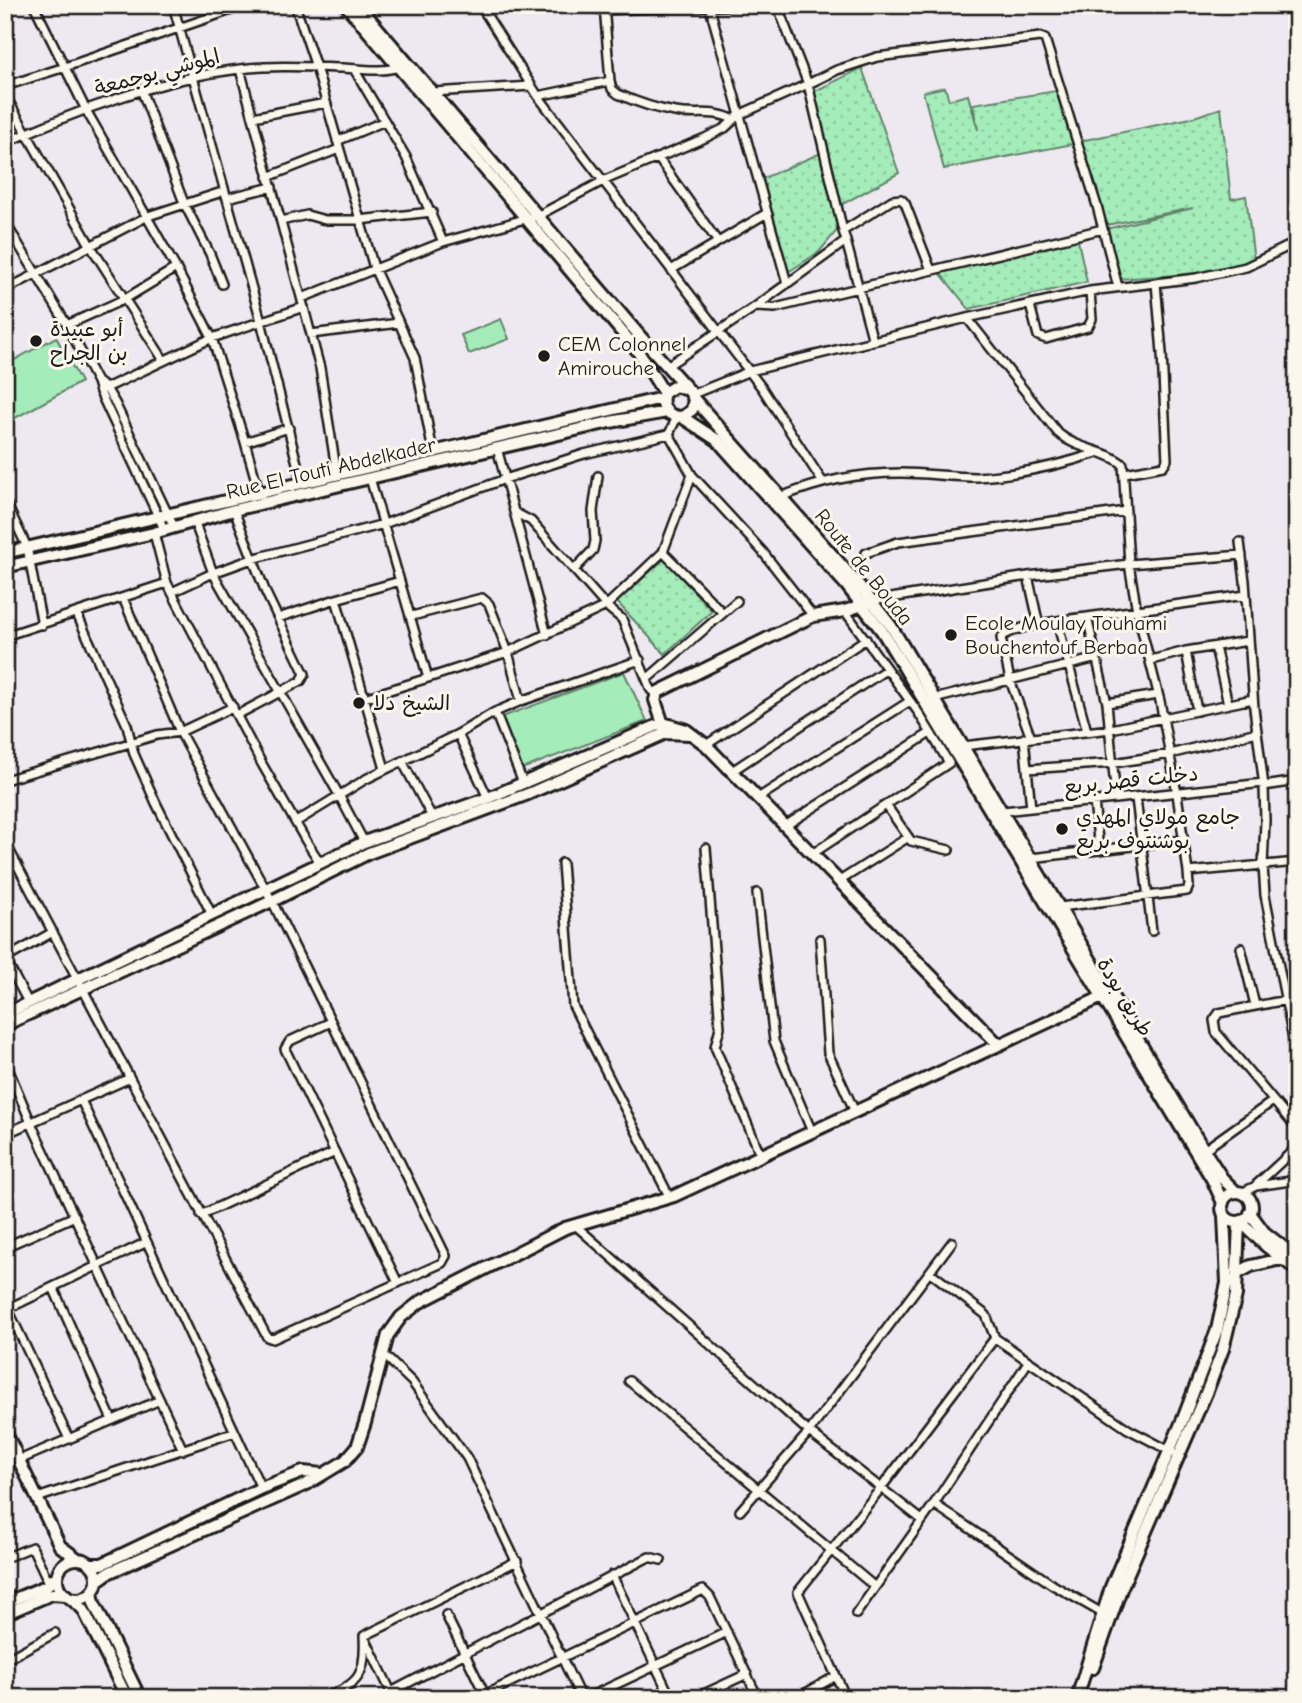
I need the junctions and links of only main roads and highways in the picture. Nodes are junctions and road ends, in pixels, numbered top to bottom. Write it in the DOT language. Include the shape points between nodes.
graph roads {
  1 [pos="346,5"];
  2 [pos="358,5"];
  3 [pos="402,66"];
  4 [pos="692,394"];
  5 [pos="663,396"];
  6 [pos="675,415"];
  7 [pos="47,543"];
  8 [pos="5,553"];
  9 [pos="51,556"];
  10 [pos="5,567"];
  11 [pos="867,603"];
  12 [pos="664,728"];
  13 [pos="997,812"];
  14 [pos="81,984"];
  15 [pos="1102,997"];
  16 [pos="5,1014"];
  17 [pos="5,1025"];
  18 [pos="999,1045"];
  19 [pos="1144,1058"];
  20 [pos="1238,1193"];
  21 [pos="1223,1203"];
  22 [pos="1250,1213"];
  23 [pos="1224,1215"];
  24 [pos="1240,1222"];
  25 [pos="1297,1258"];
  26 [pos="1281,1259"];
  27 [pos="1297,1270"];
  28 [pos="1238,1273"];
  29 [pos="5,1431"];
  30 [pos="1174,1453"];
  31 [pos="322,1474"];
  32 [pos="60,1546"];
  33 [pos="78,1559"];
  34 [pos="90,1564"];
  35 [pos="55,1577"];
  36 [pos="97,1581"];
  37 [pos="92,1592"];
  38 [pos="67,1596"];
  39 [pos="5,1603"];
  40 [pos="5,1614"];
  41 [pos="127,1698"];
  42 [pos="140,1698"];
  43 [pos="1077,1698"];
  44 [pos="1084,1698"];
  1 -- 3 [label="main road"];
  2 -- 3 [label="main road"];
  3 -- 4 [label="main road, Route de Bouda" via="433,92"];
  3 -- 5 [label="main road" via="631,342"];
  4 -- 5 [label="main road, Rue El Touti Abdelkader" via="676,386"];
  4 -- 6 [label="main road" via="692,410"];
  4 -- 11 [label="main road, Route de Bouda"];
  5 -- 6 [label="main road"];
  5 -- 7 [label="main road, Rue El Touti Abdelkader"];
  6 -- 9 [label="main road, Rue El Touti Abdelkader" via="610,422"];
  6 -- 11 [label="main road, Route de Bouda" via="717,440"];
  7 -- 8 [label="main road, Rue El Touti Abdelkader"];
  7 -- 9 [label="main road"];
  9 -- 10 [label="main road, Rue El Touti Abdelkader"];
  11 -- 12 [label="main road" via="813,616 656,694"];
  11 -- 13 [label="main road, Route de Bouda"];
  11 -- 13 [label="main road, Route de Bouda" via="891,626"];
  12 -- 14 [label="main road" via="528,794 369,853 272,901"];
  12 -- 14 [label="main road" via="363,842"];
  12 -- 18 [label="main road" via="676,725 706,745"];
  13 -- 15 [label="main road, طريق بودة"];
  13 -- 19 [label="main road, طريق بودة" via="1031,858"];
  14 -- 16 [label="main road"];
  14 -- 17 [label="main road"];
  15 -- 18 [label="main road"];
  15 -- 19 [label="main road, طريق بودة"];
  18 -- 31 [label="main road" via="670,1198 565,1228 420,1302 388,1335 356,1447 345,1461"];
  19 -- 20 [label="main road, طريق بودة" via="1222,1178"];
  19 -- 21 [label="main road, طريق بودة"];
  20 -- 21 [label="main road" via="1228,1195"];
  20 -- 22 [label="main road" via="1251,1203"];
  21 -- 23 [label="main road"];
  22 -- 24 [label="main road"];
  22 -- 25 [label="main road" via="1264,1232"];
  23 -- 24 [label="main road"];
  23 -- 30 [label="main road" via="1227,1283 1221,1317"];
  24 -- 26 [label="main road"];
  24 -- 28 [label="main road"];
  26 -- 27 [label="main road"];
  26 -- 28 [label="main road"];
  28 -- 30 [label="main road" via="1223,1349"];
  29 -- 32 [label="main road"];
  30 -- 43 [label="main road" via="1102,1613"];
  30 -- 44 [label="main road"];
  31 -- 34 [label="main road" via="303,1472 261,1488 102,1564"];
  31 -- 36 [label="main road"];
  32 -- 33 [label="main road"];
  32 -- 35 [label="main road"];
  33 -- 34 [label="main road"];
  33 -- 35 [label="main road" via="67,1562"];
  34 -- 36 [label="main road"];
  35 -- 38 [label="main road"];
  35 -- 39 [label="main road"];
  36 -- 37 [label="main road"];
  37 -- 38 [label="main road" via="80,1599"];
  37 -- 42 [label="main road"];
  38 -- 40 [label="main road" via="52,1594"];
  38 -- 41 [label="main road" via="83,1609"];
}
